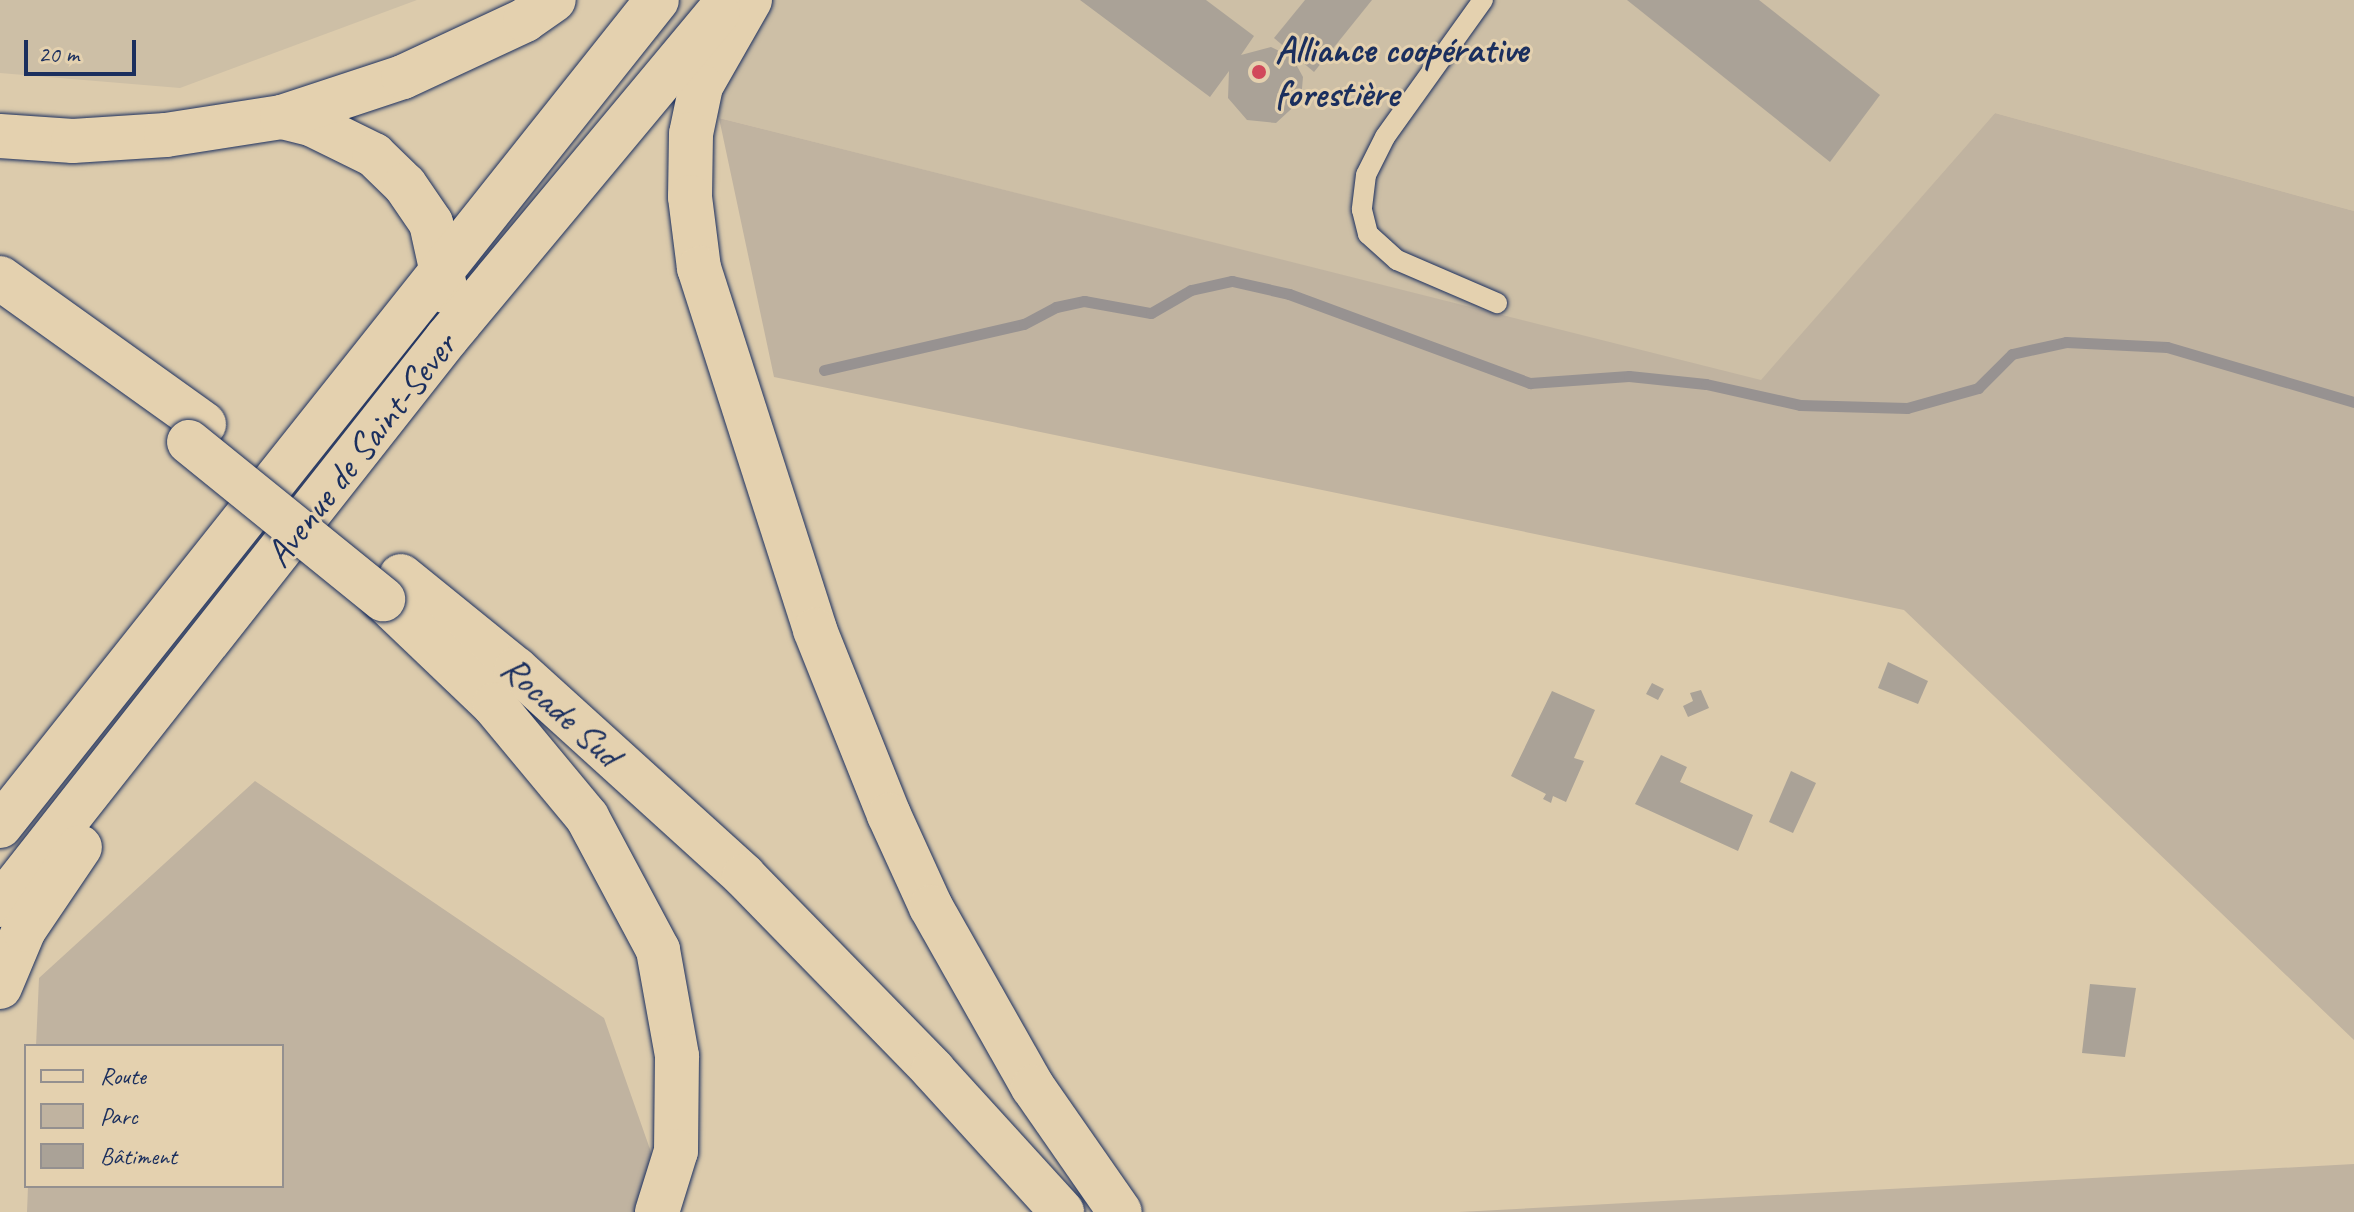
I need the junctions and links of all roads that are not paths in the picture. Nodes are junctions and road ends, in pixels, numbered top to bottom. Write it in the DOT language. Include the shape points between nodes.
graph roads {
  1 [pos="554,0"];
  2 [pos="657,0"];
  3 [pos="729,0"];
  4 [pos="750,0"];
  5 [pos="1483,0"];
  6 [pos="282,117"];
  7 [pos="0,136"];
  8 [pos="445,271"];
  9 [pos="0,278"];
  10 [pos="0,297"];
  11 [pos="1497,303"];
  12 [pos="447,338"];
  13 [pos="196,433"];
  14 [pos="392,588"];
  15 [pos="248,597"];
  16 [pos="0,826"];
  17 [pos="0,905"];
  18 [pos="0,987"];
  19 [pos="657,1212"];
  20 [pos="1062,1212"];
  21 [pos="1120,1212"];
  1 -- 6 [label="main road" via="403,77"];
  2 -- 8 [label="main road, Avenue de Saint-Sever"];
  3 -- 12 [label="main road, Avenue de Saint-Sever"];
  4 -- 21 [label="main road" via="701,86 691,134 690,197 699,268 815,630 889,815 931,907 1033,1087"];
  5 -- 11 [label="lane" via="1385,137 1366,175 1362,210 1368,234 1397,260"];
  6 -- 7 [label="main road" via="166,135 73,141"];
  6 -- 8 [label="main road" via="313,125 374,155 431,223"];
  8 -- 12 [label="main road"];
  8 -- 16 [label="main road, Avenue de Saint-Sever"];
  9 -- 13 [label="main road, Rocade Sud"];
  10 -- 13 [label="main road"];
  12 -- 15 [label="main road, Avenue de Saint-Sever"];
  13 -- 14 [label="main road, Rocade Sud"];
  14 -- 19 [label="main road" via="587,817 658,950 677,1056 676,1151"];
  14 -- 20 [label="main road, Rocade Sud" via="516,669 744,876"];
  15 -- 17 [label="main road, Avenue de Saint-Sever"];
  15 -- 18 [label="main road" via="24,930"];
}
